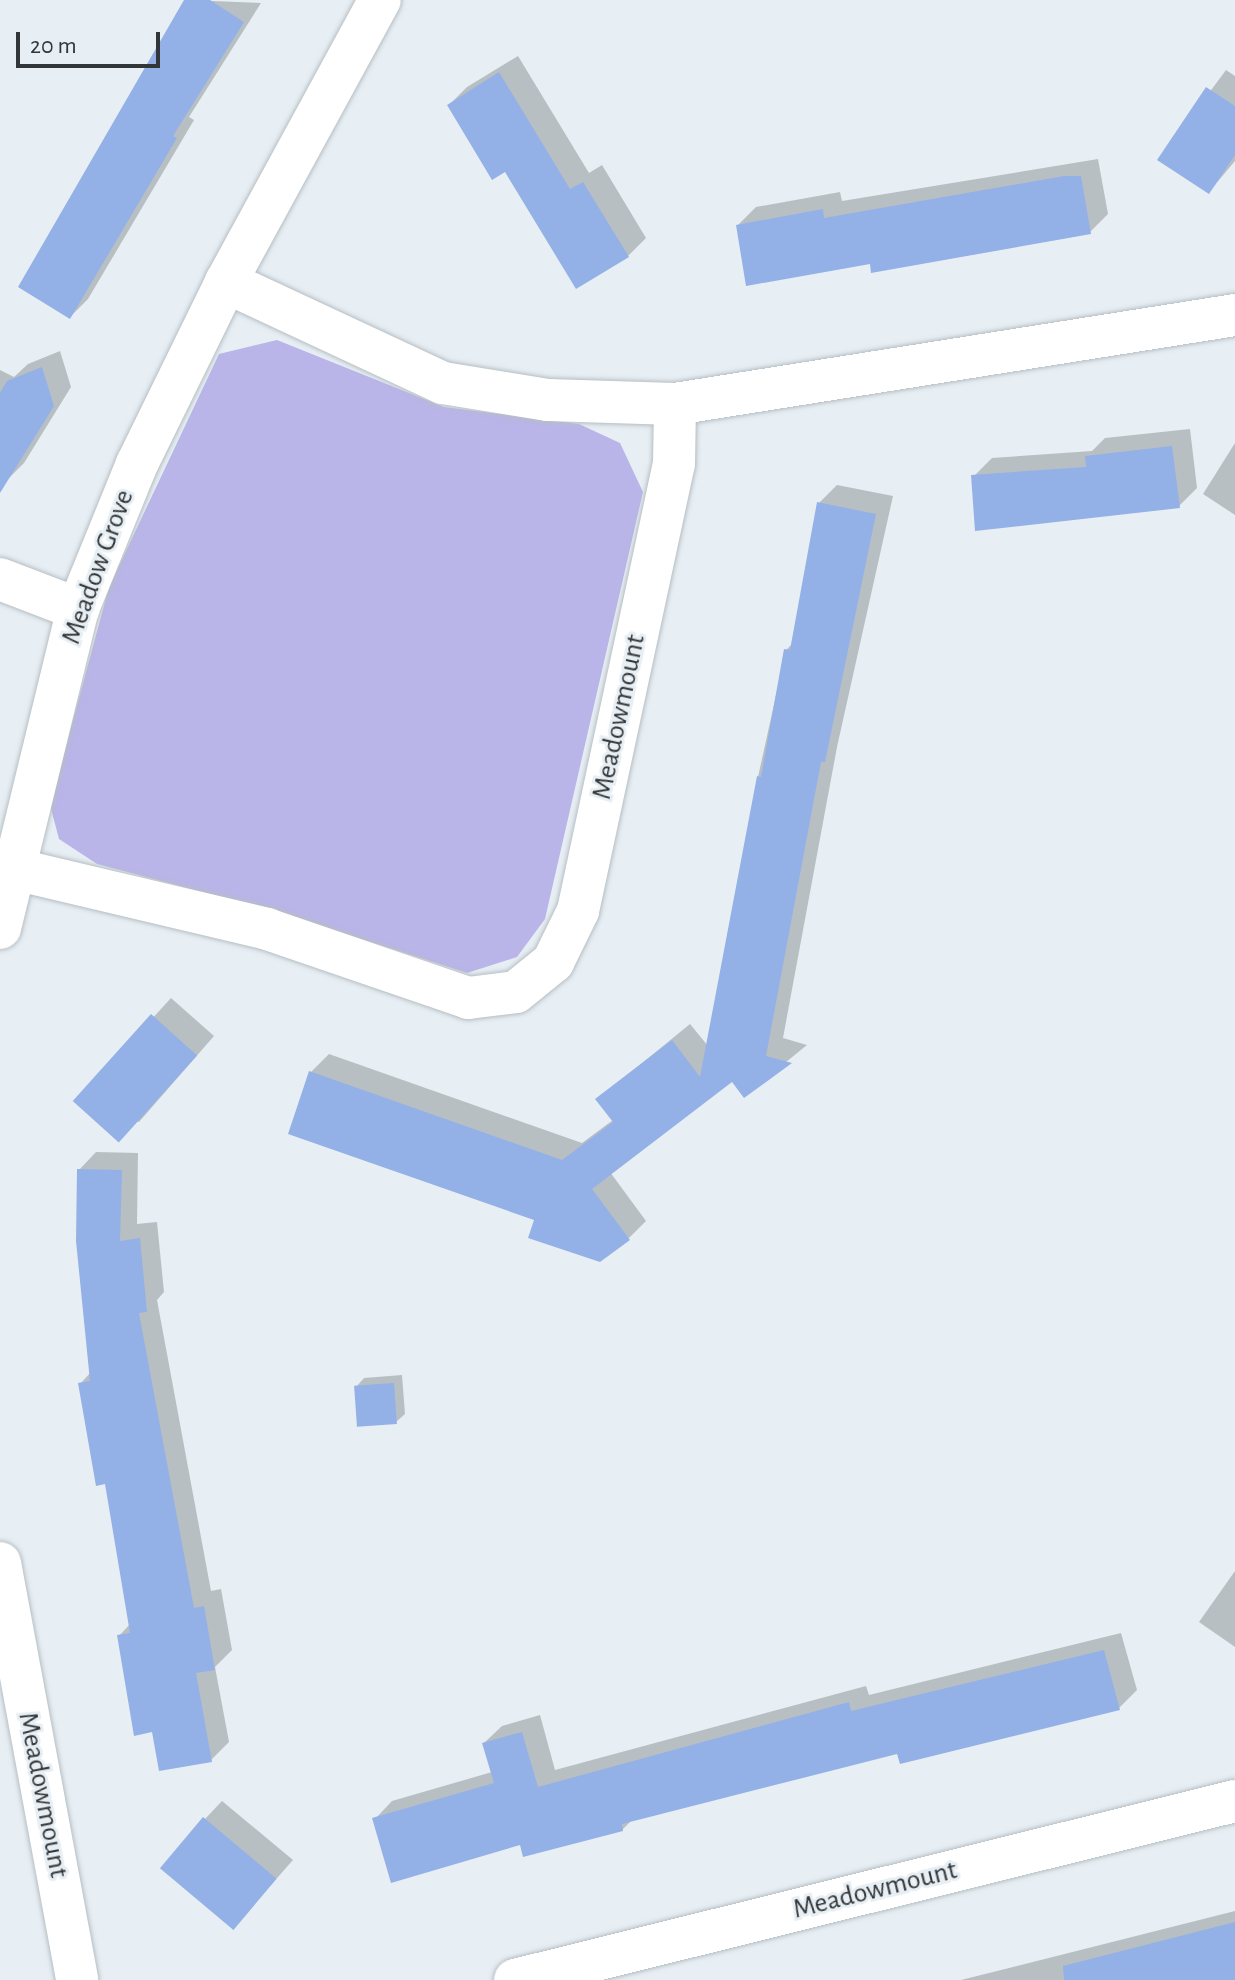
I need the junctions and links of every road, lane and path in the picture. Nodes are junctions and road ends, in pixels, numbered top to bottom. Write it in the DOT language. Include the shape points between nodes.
graph roads {
  1 [pos="380,0"];
  2 [pos="226,282"];
  3 [pos="1235,315"];
  4 [pos="675,404"];
  5 [pos="0,579"];
  6 [pos="78,609"];
  7 [pos="14,869"];
  8 [pos="0,928"];
  9 [pos="0,1563"];
  10 [pos="1235,1801"];
  11 [pos="77,1980"];
  12 [pos="515,1980"];
  1 -- 2 [label="street, Meadow Grove"];
  2 -- 4 [label="street" via="443,383 548,400"];
  2 -- 6 [label="street, Meadow Grove" via="137,464"];
  3 -- 4 [label="street"];
  4 -- 7 [label="street, Meadowmount" via="674,464 578,911 553,962 516,992 468,998 267,929"];
  5 -- 6 [label="street"];
  6 -- 7 [label="street, Meadow Grove"];
  7 -- 8 [label="street"];
  9 -- 11 [label="street, Meadowmount"];
  10 -- 12 [label="street, Meadowmount"];
}
